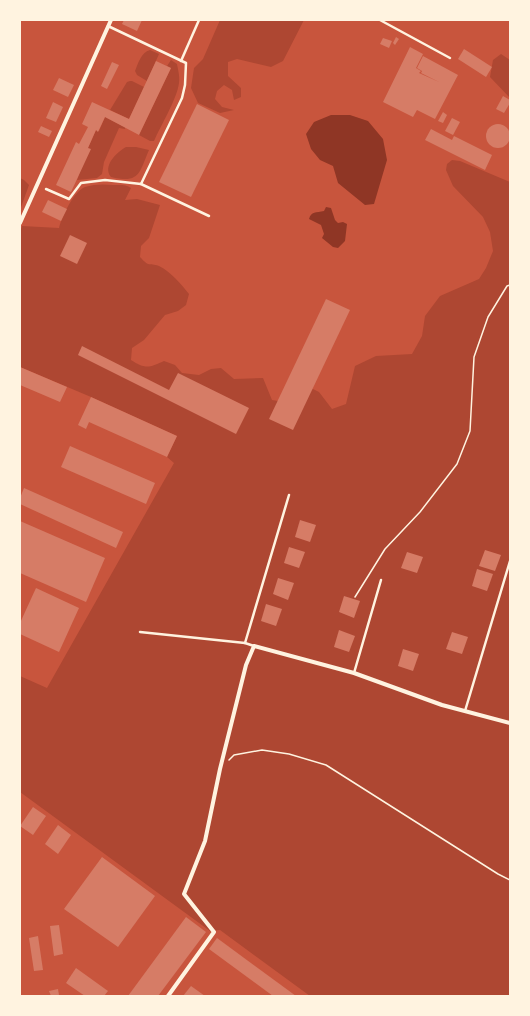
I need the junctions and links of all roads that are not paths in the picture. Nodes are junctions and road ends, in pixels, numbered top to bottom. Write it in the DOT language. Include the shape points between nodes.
graph roads {
  1 [pos="111,20"];
  2 [pos="199,20"];
  3 [pos="380,20"];
  4 [pos="108,26"];
  5 [pos="450,58"];
  6 [pos="181,61"];
  7 [pos="141,184"];
  8 [pos="46,189"];
  9 [pos="209,216"];
  10 [pos="20,223"];
  11 [pos="289,495"];
  12 [pos="510,561"];
  13 [pos="381,580"];
  14 [pos="140,632"];
  15 [pos="245,643"];
  16 [pos="254,646"];
  17 [pos="354,673"];
  18 [pos="464,711"];
  19 [pos="510,723"];
  20 [pos="168,996"];
  1 -- 4 [label="street"];
  2 -- 6 [label="lane"];
  3 -- 5 [label="lane"];
  4 -- 6 [label="lane"];
  4 -- 10 [label="street"];
  6 -- 7 [label="lane" via="186,64 182,98"];
  7 -- 8 [label="lane" via="105,180 81,183 69,199"];
  7 -- 9 [label="lane"];
  11 -- 15 [label="lane"];
  12 -- 18 [label="lane"];
  13 -- 17 [label="lane"];
  14 -- 15 [label="lane"];
  15 -- 16 [label="lane"];
  16 -- 17 [label="street"];
  16 -- 20 [label="street" via="246,665 205,841 184,894 214,932"];
  17 -- 18 [label="street"];
  18 -- 19 [label="street"];
}
